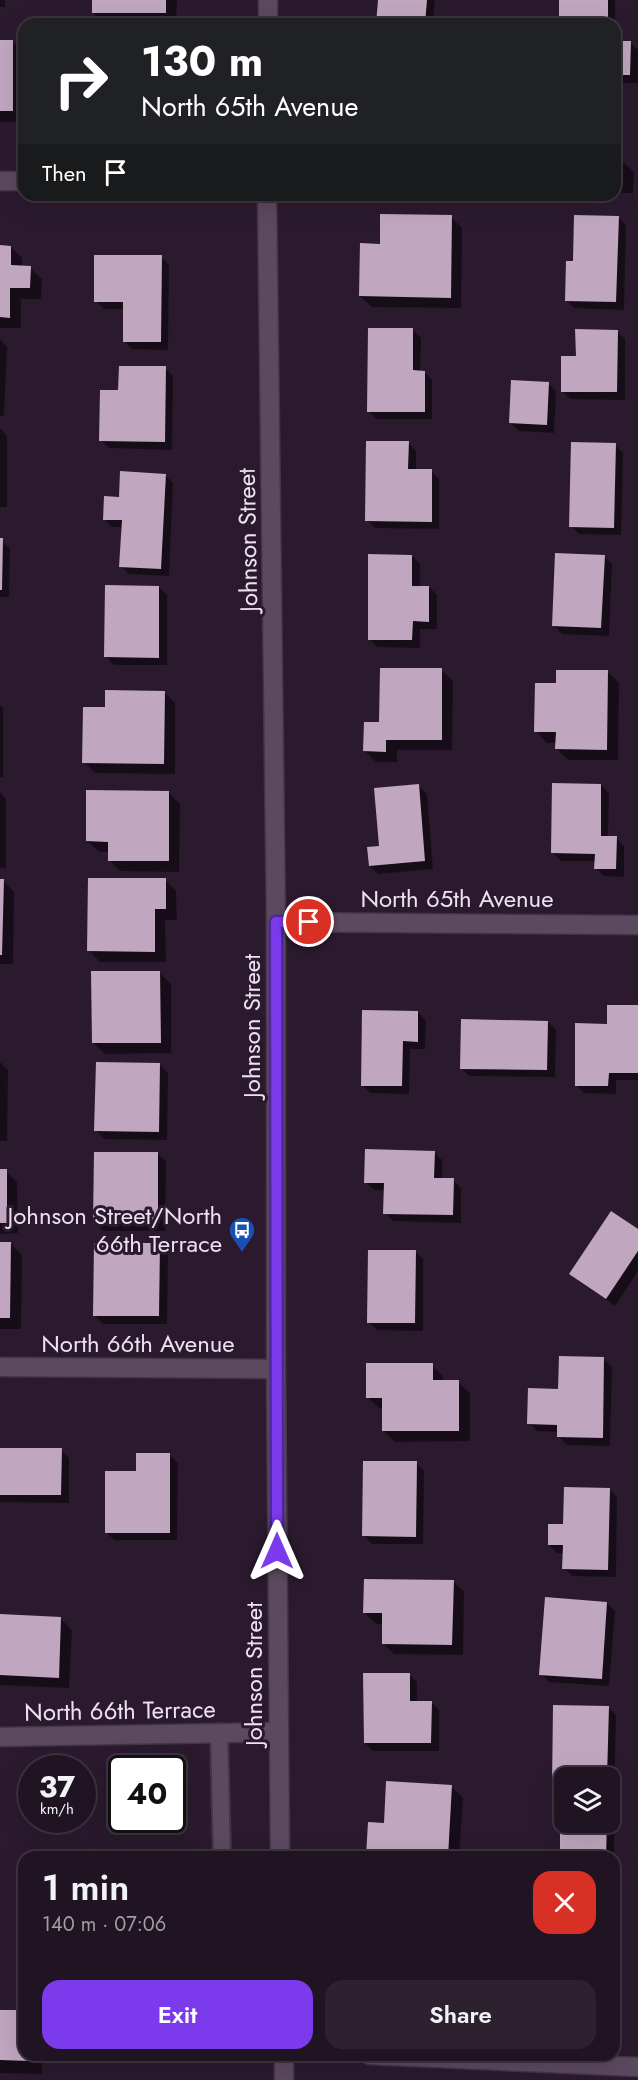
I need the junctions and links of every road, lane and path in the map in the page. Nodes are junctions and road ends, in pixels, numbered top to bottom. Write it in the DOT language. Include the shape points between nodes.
graph roads {
  1 [pos="268,0"];
  2 [pos="268,18"];
  3 [pos="0,181"];
  4 [pos="18,181"];
  5 [pos="267,201"];
  6 [pos="276,922"];
  7 [pos="638,925"];
  8 [pos="0,1367"];
  9 [pos="276,1369"];
  10 [pos="219,1732"];
  11 [pos="278,1732"];
  12 [pos="0,1737"];
  13 [pos="222,1851"];
  14 [pos="280,1851"];
  15 [pos="284,2061"];
  16 [pos="504,2061"];
  17 [pos="638,2067"];
  18 [pos="284,2080"];
  1 -- 2 [label="street"];
  3 -- 4 [label="street"];
  5 -- 6 [label="street, Johnson Street"];
  6 -- 7 [label="street, North 65th Avenue"];
  6 -- 9 [label="street, Johnson Street"];
  8 -- 9 [label="street, North 66th Avenue"];
  9 -- 11 [label="street, Johnson Street"];
  10 -- 11 [label="street, North 66th Terrace"];
  10 -- 12 [label="street, North 66th Terrace"];
  10 -- 13 [label="lane"];
  11 -- 14 [label="street, Johnson Street"];
  15 -- 18 [label="street"];
  16 -- 17 [label="street"];
}
